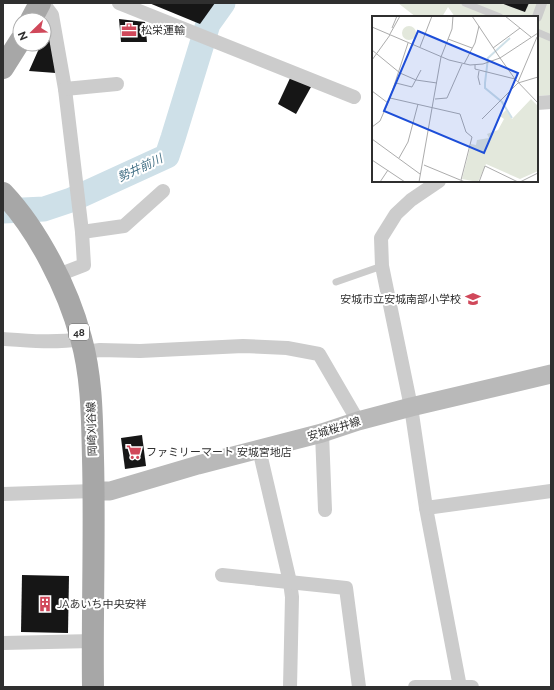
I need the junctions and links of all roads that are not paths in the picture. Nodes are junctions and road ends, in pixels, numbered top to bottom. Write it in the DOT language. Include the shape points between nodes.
graph roads {
  1 [pos="40,3"];
  2 [pos="43,3"];
  3 [pos="119,3"];
  4 [pos="465,3"];
  5 [pos="542,3"];
  6 [pos="35,12"];
  7 [pos="498,16"];
  8 [pos="537,16"];
  9 [pos="538,32"];
  10 [pos="551,38"];
  11 [pos="13,52"];
  12 [pos="3,68"];
  13 [pos="117,84"];
  14 [pos="65,90"];
  15 [pos="354,97"];
  16 [pos="551,102"];
  17 [pos="538,103"];
  18 [pos="438,182"];
  19 [pos="163,191"];
  20 [pos="3,193"];
  21 [pos="82,232"];
  22 [pos="382,266"];
  23 [pos="58,275"];
  24 [pos="336,282"];
  25 [pos="3,339"];
  26 [pos="83,346"];
  27 [pos="551,374"];
  28 [pos="410,407"];
  29 [pos="358,421"];
  30 [pos="322,433"];
  31 [pos="259,449"];
  32 [pos="94,491"];
  33 [pos="551,491"];
  34 [pos="3,494"];
  35 [pos="426,508"];
  36 [pos="324,510"];
  37 [pos="222,575"];
  38 [pos="290,582"];
  39 [pos="92,641"];
  40 [pos="3,644"];
  41 [pos="93,687"];
  42 [pos="290,687"];
  43 [pos="359,687"];
  44 [pos="416,687"];
  45 [pos="460,687"];
  46 [pos="472,687"];
  1 -- 6 [label="main road"];
  2 -- 14 [label="street" via="52,15"];
  3 -- 15 [label="street"];
  4 -- 7 [label="lane"];
  5 -- 8 [label="street"];
  9 -- 10 [label="lane"];
  11 -- 12 [label="main road"];
  13 -- 14 [label="street"];
  14 -- 21 [label="street"];
  16 -- 17 [label="street"];
  18 -- 22 [label="street" via="396,214 381,238"];
  19 -- 21 [label="street" via="124,226"];
  20 -- 23 [label="main road, 岡崎刈谷線 / 48" via="32,230"];
  21 -- 23 [label="street" via="84,265"];
  22 -- 24 [label="lane"];
  22 -- 28 [label="street"];
  23 -- 26 [label="main road, 岡崎刈谷線 / 48"];
  25 -- 26 [label="street" via="67,341"];
  26 -- 29 [label="street" via="100,350 140,351 243,346 287,348 319,354"];
  26 -- 32 [label="main road, 岡崎刈谷線 / 48" via="91,392"];
  27 -- 28 [label="main road, 安城桜井線"];
  28 -- 29 [label="main road, 安城桜井線"];
  28 -- 35 [label="street"];
  29 -- 30 [label="main road, 安城桜井線"];
  30 -- 31 [label="main road, 安城桜井線"];
  30 -- 36 [label="street"];
  31 -- 32 [label="main road, 安城桜井線" via="110,490"];
  31 -- 38 [label="street"];
  32 -- 34 [label="street"];
  32 -- 39 [label="main road, 岡崎刈谷線 / 48"];
  33 -- 35 [label="street"];
  35 -- 45 [label="street"];
  37 -- 38 [label="street"];
  38 -- 42 [label="street"];
  38 -- 43 [label="street" via="346,588"];
  39 -- 40 [label="street"];
  39 -- 41 [label="main road, 岡崎刈谷線 / 48"];
  44 -- 45 [label="street"];
  45 -- 46 [label="street"];
}
